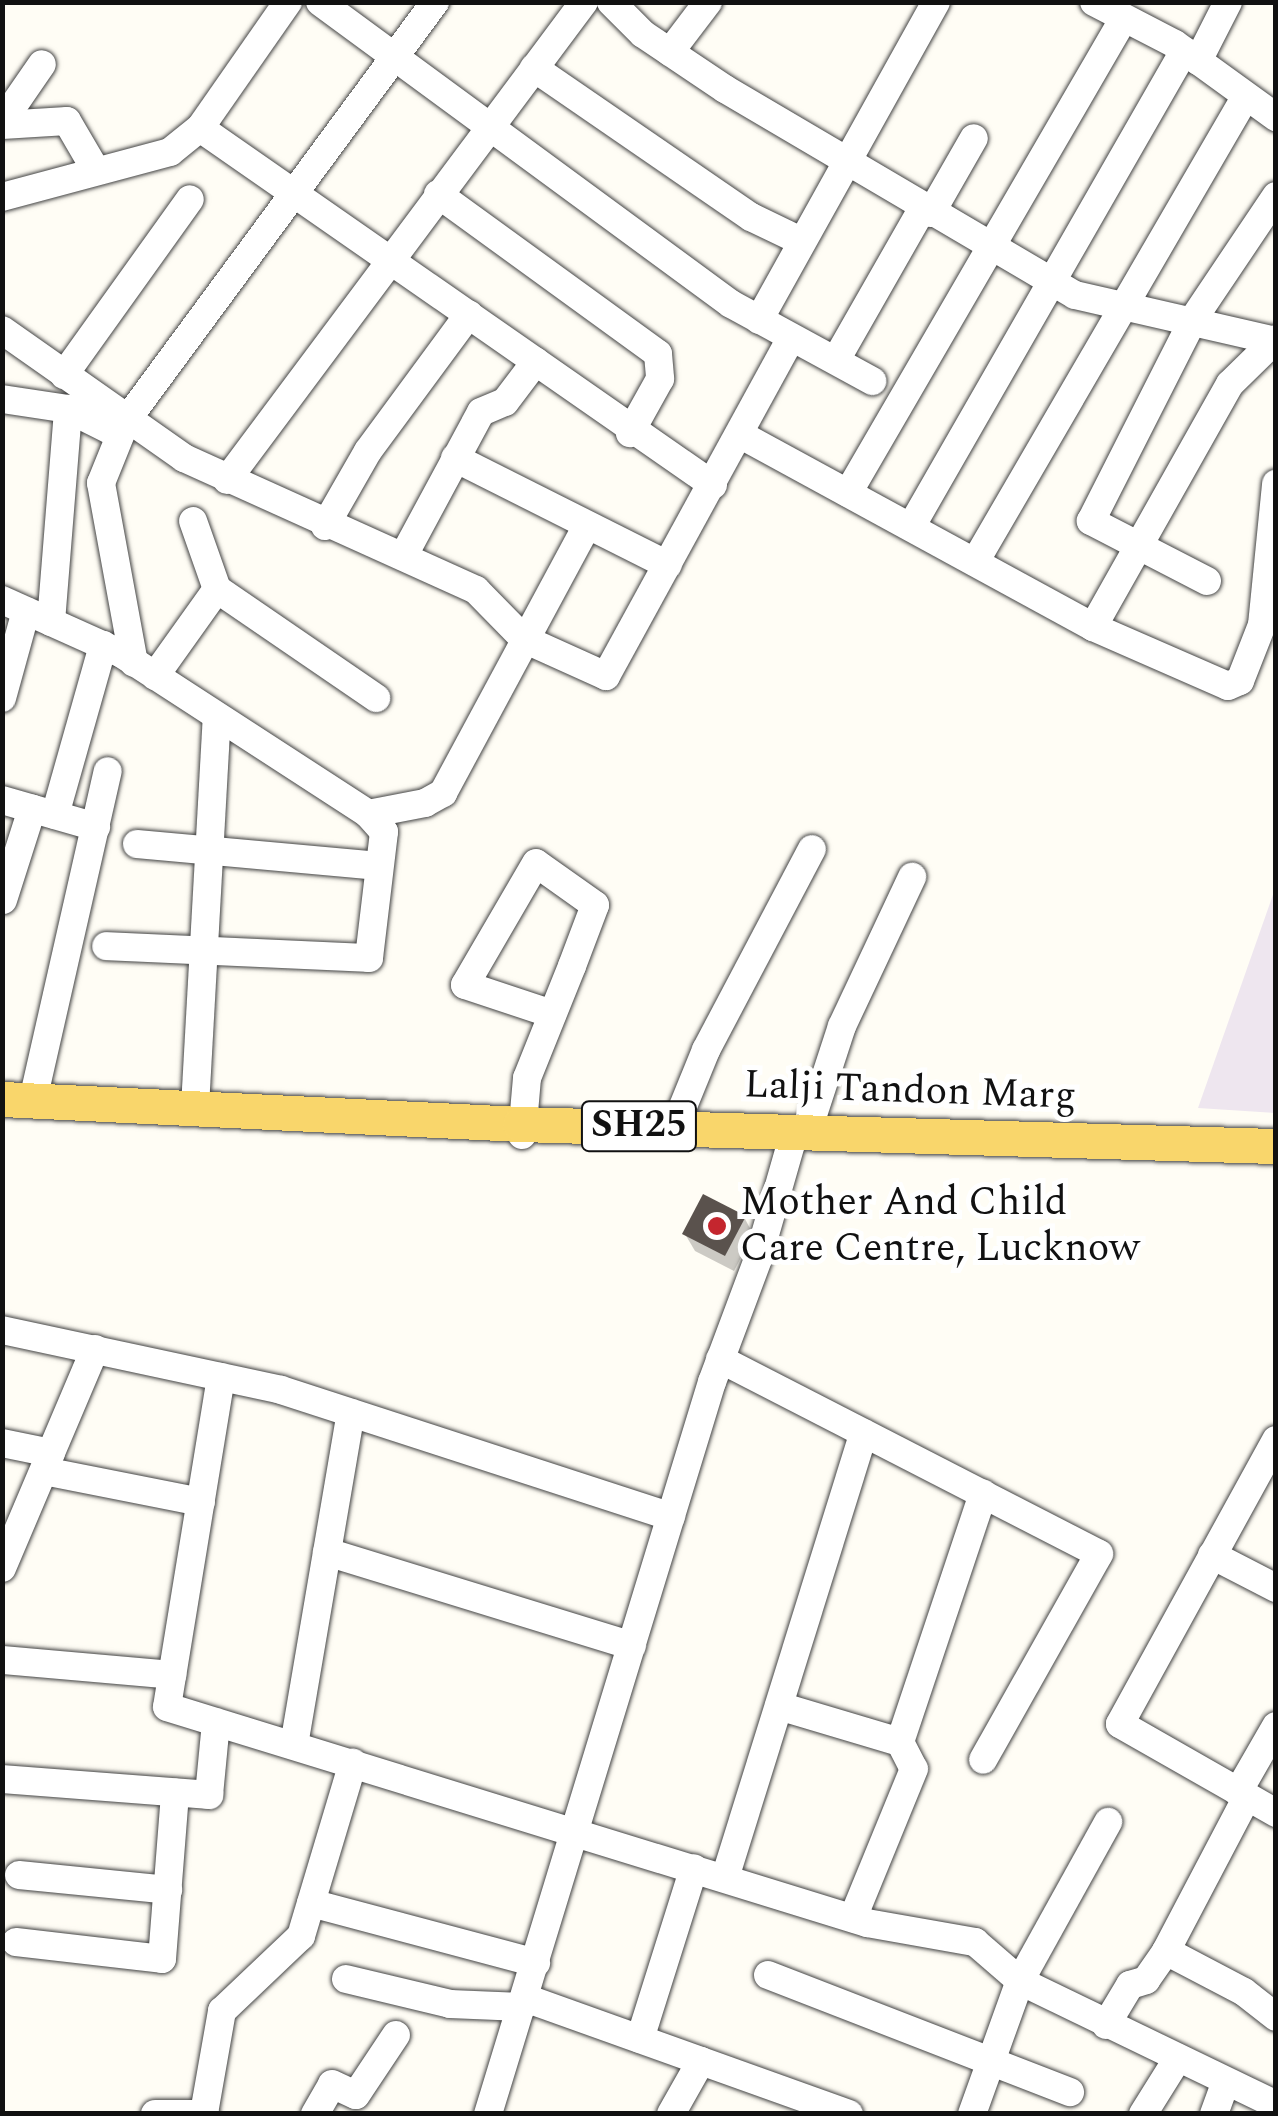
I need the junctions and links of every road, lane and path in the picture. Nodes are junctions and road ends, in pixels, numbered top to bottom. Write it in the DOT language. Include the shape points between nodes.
graph roads {
  1 [pos="288,2"];
  2 [pos="320,2"];
  3 [pos="434,2"];
  4 [pos="584,2"];
  5 [pos="611,2"];
  6 [pos="708,2"];
  7 [pos="936,2"];
  8 [pos="1094,2"];
  9 [pos="1228,2"];
  10 [pos="1124,18"];
  11 [pos="670,52"];
  12 [pos="1191,56"];
  13 [pos="392,58"];
  14 [pos="42,64"];
  15 [pos="534,68"];
  16 [pos="1246,96"];
  17 [pos="1276,117"];
  18 [pos="2,124"];
  19 [pos="200,128"];
  20 [pos="486,130"];
  21 [pos="974,138"];
  22 [pos="842,163"];
  23 [pos="96,169"];
  24 [pos="292,192"];
  25 [pos="438,194"];
  26 [pos="1276,196"];
  27 [pos="2,197"];
  28 [pos="190,199"];
  29 [pos="926,211"];
  30 [pos="801,241"];
  31 [pos="988,246"];
  32 [pos="389,258"];
  33 [pos="1050,280"];
  34 [pos="1121,304"];
  35 [pos="469,314"];
  36 [pos="1194,318"];
  37 [pos="759,320"];
  38 [pos="2,330"];
  39 [pos="792,338"];
  40 [pos="1275,340"];
  41 [pos="836,360"];
  42 [pos="536,361"];
  43 [pos="64,375"];
  44 [pos="872,381"];
  45 [pos="2,398"];
  46 [pos="68,409"];
  47 [pos="123,428"];
  48 [pos="630,433"];
  49 [pos="741,436"];
  50 [pos="454,458"];
  51 [pos="227,480"];
  52 [pos="1276,484"];
  53 [pos="713,485"];
  54 [pos="848,493"];
  55 [pos="194,521"];
  56 [pos="325,526"];
  57 [pos="588,526"];
  58 [pos="910,527"];
  59 [pos="1136,550"];
  60 [pos="404,555"];
  61 [pos="975,562"];
  62 [pos="668,565"];
  63 [pos="1207,581"];
  64 [pos="218,589"];
  65 [pos="27,611"];
  66 [pos="1093,626"];
  67 [pos="524,639"];
  68 [pos="103,646"];
  69 [pos="145,669"];
  70 [pos="2,698"];
  71 [pos="376,698"];
  72 [pos="217,718"];
  73 [pos="108,771"];
  74 [pos="2,800"];
  75 [pos="44,812"];
  76 [pos="368,814"];
  77 [pos="96,827"];
  78 [pos="137,844"];
  79 [pos="211,850"];
  80 [pos="812,850"];
  81 [pos="379,866"];
  82 [pos="912,877"];
  83 [pos="3,900"];
  84 [pos="106,946"];
  85 [pos="206,948"];
  86 [pos="552,1014"];
  87 [pos="35,1105"];
  88 [pos="195,1107"];
  89 [pos="675,1126"];
  90 [pos="521,1129"];
  91 [pos="796,1134"];
  92 [pos="1276,1146"];
  93 [pos="1202,1151"];
  94 [pos="1276,1160"];
  95 [pos="2,1330"];
  96 [pos="96,1350"];
  97 [pos="720,1359"];
  98 [pos="221,1377"];
  99 [pos="351,1413"];
  100 [pos="864,1433"];
  101 [pos="1276,1440"];
  102 [pos="2,1443"];
  103 [pos="48,1462"];
  104 [pos="982,1494"];
  105 [pos="200,1502"];
  106 [pos="671,1517"];
  107 [pos="6,1550"];
  108 [pos="327,1552"];
  109 [pos="1212,1555"];
  110 [pos="1276,1588"];
  111 [pos="632,1646"];
  112 [pos="2,1660"];
  113 [pos="172,1675"];
  114 [pos="779,1706"];
  115 [pos="216,1722"];
  116 [pos="1276,1726"];
  117 [pos="900,1742"];
  118 [pos="294,1745"];
  119 [pos="983,1760"];
  120 [pos="353,1763"];
  121 [pos="2,1779"];
  122 [pos="176,1792"];
  123 [pos="1243,1795"];
  124 [pos="1276,1814"];
  125 [pos="1108,1822"];
  126 [pos="576,1830"];
  127 [pos="694,1868"];
  128 [pos="19,1875"];
  129 [pos="726,1878"];
  130 [pos="168,1890"];
  131 [pos="312,1903"];
  132 [pos="853,1918"];
  133 [pos="16,1942"];
  134 [pos="1166,1951"];
  135 [pos="536,1963"];
  136 [pos="768,1975"];
  137 [pos="346,1980"];
  138 [pos="1020,1981"];
  139 [pos="523,2003"];
  140 [pos="1276,2017"];
  141 [pos="1106,2025"];
  142 [pos="396,2034"];
  143 [pos="640,2039"];
  144 [pos="1178,2058"];
  145 [pos="702,2061"];
  146 [pos="991,2061"];
  147 [pos="1226,2083"];
  148 [pos="1070,2092"];
  149 [pos="785,2103"];
  150 [pos="1276,2105"];
  151 [pos="204,2113"];
  152 [pos="156,2114"];
  153 [pos="315,2114"];
  154 [pos="488,2114"];
  155 [pos="671,2114"];
  156 [pos="848,2114"];
  157 [pos="972,2114"];
  158 [pos="1142,2114"];
  159 [pos="1214,2114"];
  1 -- 19 [label="street"];
  2 -- 13 [label="street"];
  3 -- 13 [label="street"];
  4 -- 15 [label="street"];
  5 -- 11 [label="street"];
  6 -- 11 [label="street"];
  7 -- 22 [label="street"];
  8 -- 10 [label="street"];
  9 -- 12 [label="street"];
  10 -- 12 [label="street"];
  10 -- 31 [label="street"];
  11 -- 22 [label="street"];
  12 -- 16 [label="street"];
  12 -- 33 [label="street"];
  13 -- 20 [label="street"];
  13 -- 24 [label="street"];
  14 -- 18 [label="street"];
  15 -- 20 [label="street"];
  15 -- 30 [label="street" via="751,217"];
  16 -- 17 [label="street"];
  16 -- 34 [label="street"];
  18 -- 23 [label="street" via="67,121"];
  19 -- 23 [label="street" via="170,152"];
  19 -- 24 [label="street"];
  20 -- 25 [label="street"];
  20 -- 37 [label="street"];
  21 -- 29 [label="street"];
  22 -- 29 [label="street"];
  22 -- 30 [label="street"];
  23 -- 27 [label="street"];
  24 -- 32 [label="street"];
  24 -- 47 [label="street"];
  25 -- 32 [label="street"];
  25 -- 48 [label="street" via="658,354 660,378"];
  26 -- 36 [label="street"];
  28 -- 43 [label="street"];
  29 -- 31 [label="street"];
  29 -- 41 [label="street"];
  30 -- 37 [label="street"];
  31 -- 33 [label="street"];
  31 -- 54 [label="street"];
  32 -- 35 [label="street"];
  32 -- 51 [label="street"];
  33 -- 34 [label="street" via="1074,294"];
  33 -- 58 [label="street"];
  34 -- 36 [label="street"];
  34 -- 61 [label="street"];
  35 -- 42 [label="street"];
  35 -- 56 [label="street" via="368,450"];
  36 -- 40 [label="street"];
  36 -- 59 [label="street" via="1091,521"];
  37 -- 39 [label="street"];
  38 -- 43 [label="street"];
  39 -- 41 [label="street"];
  39 -- 49 [label="street"];
  40 -- 59 [label="street" via="1230,384"];
  41 -- 44 [label="street"];
  42 -- 48 [label="street"];
  42 -- 50 [label="street" via="505,402 481,412"];
  43 -- 47 [label="street"];
  45 -- 46 [label="street"];
  46 -- 47 [label="street"];
  46 -- 65 [label="street"];
  47 -- 51 [label="street"];
  47 -- 69 [label="street" via="100,482"];
  48 -- 53 [label="street"];
  49 -- 53 [label="street"];
  49 -- 54 [label="street"];
  50 -- 57 [label="street"];
  50 -- 60 [label="street"];
  51 -- 56 [label="street"];
  52 -- 66 [label="street" via="1262,626 1236,686"];
  53 -- 62 [label="street"];
  54 -- 58 [label="street"];
  55 -- 64 [label="street"];
  56 -- 60 [label="street"];
  57 -- 62 [label="street"];
  57 -- 67 [label="street"];
  58 -- 61 [label="street"];
  59 -- 63 [label="street"];
  59 -- 66 [label="street"];
  60 -- 67 [label="street" via="476,590"];
  61 -- 66 [label="street"];
  62 -- 67 [label="street" via="606,676"];
  64 -- 69 [label="street"];
  64 -- 71 [label="street"];
  65 -- 68 [label="street"];
  65 -- 70 [label="street"];
  67 -- 76 [label="street" via="442,792 425,803"];
  68 -- 69 [label="street"];
  68 -- 75 [label="street"];
  69 -- 72 [label="street"];
  72 -- 76 [label="street"];
  72 -- 79 [label="street"];
  73 -- 77 [label="street"];
  74 -- 75 [label="street"];
  75 -- 77 [label="street"];
  75 -- 83 [label="street"];
  76 -- 81 [label="street" via="384,832"];
  77 -- 87 [label="street"];
  78 -- 79 [label="street"];
  79 -- 81 [label="street"];
  79 -- 85 [label="street"];
  80 -- 89 [label="street" via="706,1050"];
  81 -- 85 [label="street" via="369,958"];
  82 -- 91 [label="street"];
  84 -- 85 [label="street"];
  85 -- 88 [label="street"];
  86 -- 86 [label="street" via="595,905 536,863 465,985"];
  86 -- 90 [label="street" via="526,1078"];
  87 -- 88 [label="main road, Lalji Tandon Marg / SH25"];
  87 -- 90 [label="main road, Lalji Tandon Marg / SH25"];
  88 -- 90 [label="main road, Lalji Tandon Marg / SH25"];
  89 -- 90 [label="main road, Lalji Tandon Marg / SH25"];
  89 -- 91 [label="main road, Lalji Tandon Marg / SH25"];
  90 -- 91 [label="main road, Lalji Tandon Marg / SH25"];
  91 -- 93 [label="main road, Lalji Tandon Marg / SH25"];
  91 -- 97 [label="street"];
  92 -- 93 [label="main road, Lalji Tandon Marg / SH25"];
  93 -- 94 [label="main road, Lalji Tandon Marg / SH25"];
  95 -- 96 [label="street"];
  96 -- 98 [label="street"];
  96 -- 103 [label="street"];
  97 -- 100 [label="street"];
  97 -- 106 [label="street"];
  98 -- 99 [label="street"];
  98 -- 105 [label="street"];
  99 -- 106 [label="street"];
  99 -- 108 [label="street"];
  100 -- 104 [label="street"];
  100 -- 114 [label="street"];
  101 -- 109 [label="street"];
  102 -- 103 [label="street"];
  103 -- 105 [label="street"];
  103 -- 107 [label="street"];
  104 -- 117 [label="street"];
  104 -- 119 [label="street" via="1099,1554"];
  105 -- 113 [label="street"];
  106 -- 111 [label="street"];
  108 -- 111 [label="street"];
  108 -- 118 [label="street"];
  109 -- 110 [label="street"];
  109 -- 123 [label="street" via="1120,1724"];
  111 -- 126 [label="street"];
  112 -- 113 [label="street"];
  113 -- 115 [label="street" via="167,1707"];
  114 -- 117 [label="street"];
  114 -- 129 [label="street"];
  115 -- 118 [label="street"];
  115 -- 122 [label="street" via="209,1795"];
  116 -- 123 [label="street"];
  117 -- 132 [label="street" via="914,1768"];
  118 -- 120 [label="street"];
  120 -- 126 [label="street"];
  120 -- 131 [label="street"];
  121 -- 122 [label="street"];
  122 -- 130 [label="street"];
  123 -- 124 [label="street"];
  123 -- 134 [label="street"];
  125 -- 138 [label="street"];
  126 -- 127 [label="street"];
  126 -- 135 [label="street"];
  127 -- 129 [label="street"];
  127 -- 143 [label="street"];
  128 -- 130 [label="street"];
  129 -- 132 [label="street"];
  130 -- 133 [label="street" via="162,1959"];
  131 -- 135 [label="street"];
  131 -- 151 [label="street" via="301,1936 222,2011"];
  132 -- 138 [label="street" via="935,1940 975,1942"];
  134 -- 140 [label="street"];
  134 -- 141 [label="street" via="1146,1980 1130,1985"];
  135 -- 139 [label="street"];
  136 -- 146 [label="street"];
  137 -- 139 [label="street" via="450,2004"];
  138 -- 141 [label="street"];
  138 -- 146 [label="street"];
  139 -- 143 [label="street"];
  139 -- 154 [label="street"];
  141 -- 144 [label="street"];
  142 -- 153 [label="street" via="356,2095 332,2084"];
  143 -- 145 [label="street"];
  144 -- 147 [label="street"];
  144 -- 158 [label="street"];
  145 -- 149 [label="street"];
  145 -- 155 [label="street"];
  146 -- 148 [label="street"];
  146 -- 157 [label="street"];
  147 -- 150 [label="street"];
  147 -- 159 [label="street"];
  149 -- 156 [label="street"];
  151 -- 152 [label="street"];
}
